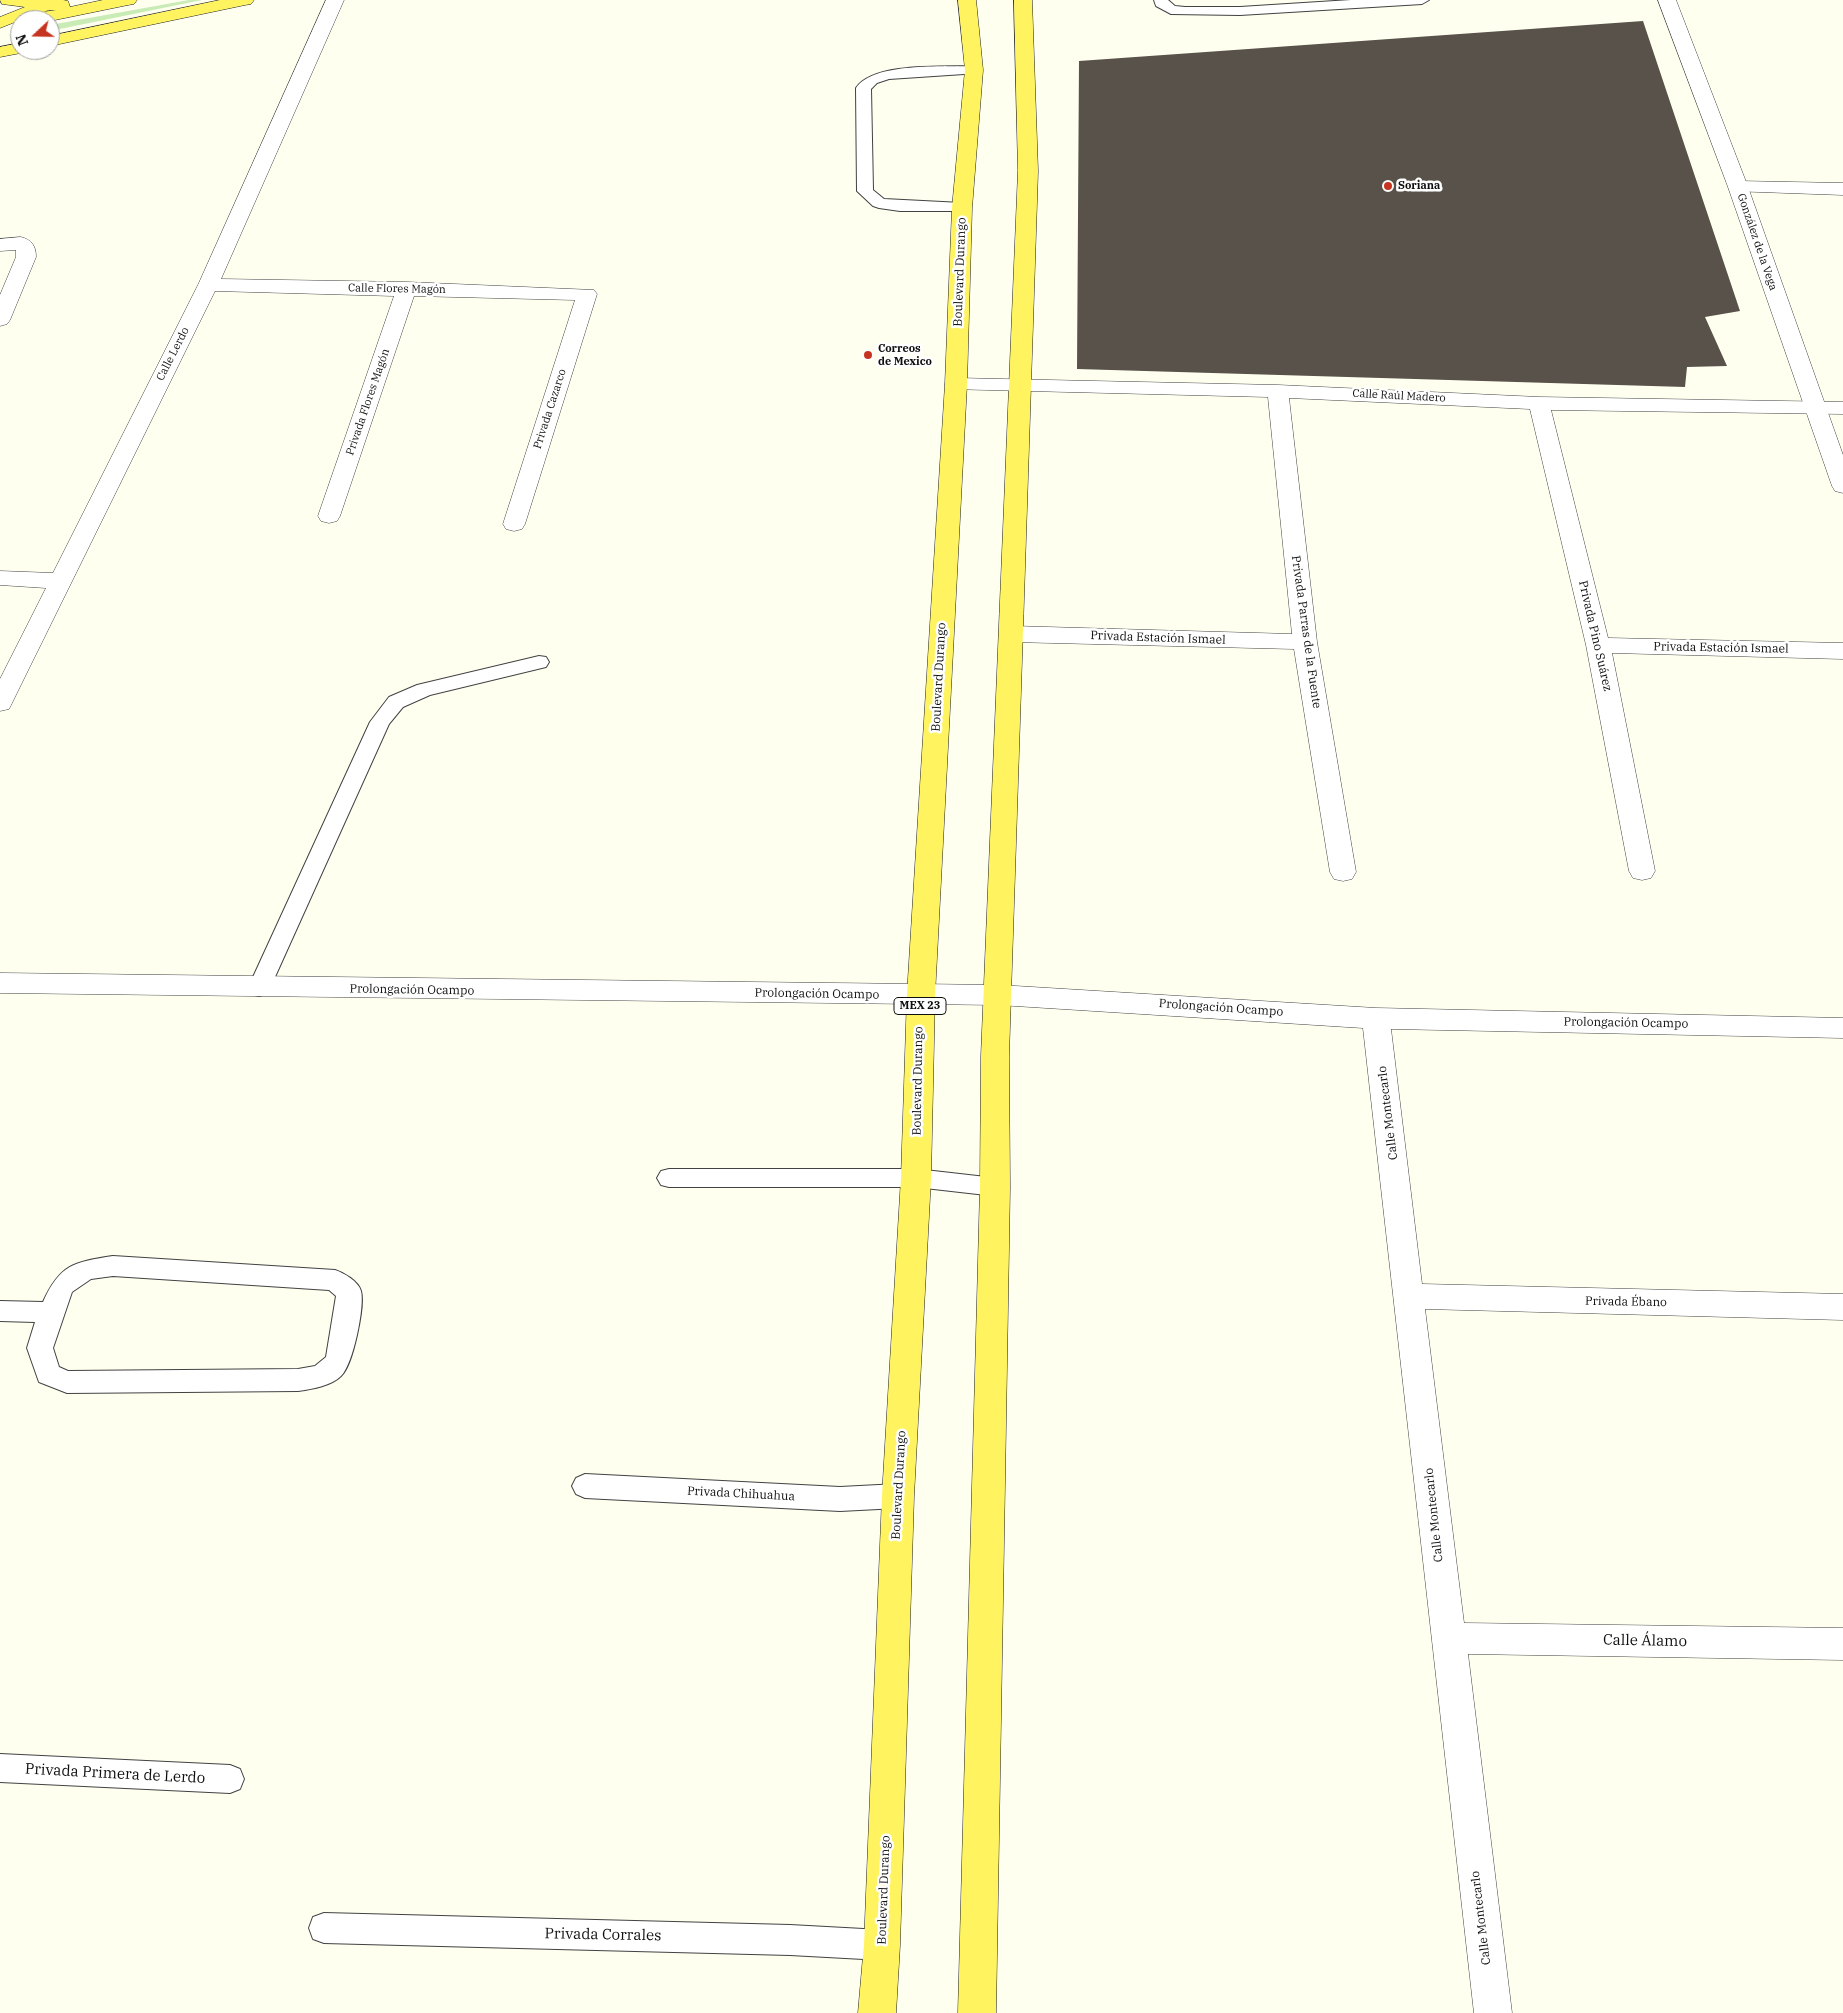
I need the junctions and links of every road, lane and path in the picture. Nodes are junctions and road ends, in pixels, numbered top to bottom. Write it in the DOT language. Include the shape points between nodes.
graph roads {
  1 [pos="8,0"];
  2 [pos="128,0"];
  3 [pos="245,0"];
  4 [pos="335,0"];
  5 [pos="967,0"];
  6 [pos="1023,0"];
  7 [pos="1161,0"];
  8 [pos="1422,0"];
  9 [pos="1667,0"];
  10 [pos="56,2"];
  11 [pos="88,8"];
  12 [pos="60,14"];
  13 [pos="0,25"];
  14 [pos="60,39"];
  15 [pos="974,70"];
  16 [pos="1738,187"];
  17 [pos="1843,189"];
  18 [pos="962,208"];
  19 [pos="0,245"];
  20 [pos="208,285"];
  21 [pos="406,288"];
  22 [pos="587,294"];
  23 [pos="0,320"];
  24 [pos="956,384"];
  25 [pos="1018,385"];
  26 [pos="1278,391"];
  27 [pos="1539,402"];
  28 [pos="1815,408"];
  29 [pos="1843,408"];
  30 [pos="1843,486"];
  31 [pos="329,516"];
  32 [pos="514,524"];
  33 [pos="0,578"];
  34 [pos="60,581"];
  35 [pos="1012,634"];
  36 [pos="1305,642"];
  37 [pos="1598,645"];
  38 [pos="1843,651"];
  39 [pos="539,662"];
  40 [pos="0,702"];
  41 [pos="1642,871"];
  42 [pos="1343,872"];
  43 [pos="0,983"];
  44 [pos="259,988"];
  45 [pos="920,995"];
  46 [pos="999,995"];
  47 [pos="1376,1018"];
  48 [pos="1843,1028"];
  49 [pos="669,1178"];
  50 [pos="916,1178"];
  51 [pos="995,1187"];
  52 [pos="1410,1296"];
  53 [pos="1843,1307"];
  54 [pos="0,1311"];
  55 [pos="51,1312"];
  56 [pos="584,1486"];
  57 [pos="898,1496"];
  58 [pos="1448,1638"];
  59 [pos="1843,1644"];
  60 [pos="0,1768"];
  61 [pos="230,1779"];
  62 [pos="324,1928"];
  63 [pos="882,1946"];
  64 [pos="877,2013"];
  65 [pos="977,2013"];
  66 [pos="1493,2013"];
  1 -- 10 [label="main road"];
  2 -- 11 [label="main road"];
  3 -- 14 [label="main road"];
  4 -- 20 [label="street, Calle Lerdo"];
  5 -- 15 [label="main road, Boulevard Durango / MEX 23"];
  6 -- 25 [label="main road" via="1028,171"];
  7 -- 8 [label="lane" via="1171,10 1185,12"];
  9 -- 16 [label="street, González de la Vega"];
  10 -- 11 [label="main road"];
  10 -- 13 [label="main road"];
  11 -- 12 [label="main road"];
  15 -- 18 [label="main road, Boulevard Durango / MEX 23"];
  15 -- 18 [label="lane" via="887,75 872,80 863,88 865,190 886,204"];
  16 -- 17 [label="street"];
  16 -- 28 [label="street, González de la Vega"];
  18 -- 24 [label="main road, Boulevard Durango / MEX 23"];
  19 -- 23 [label="street" via="21,243 26,249 26,257"];
  20 -- 21 [label="street, Calle Flores Magón"];
  20 -- 34 [label="street, Calle Lerdo"];
  21 -- 22 [label="street, Calle Flores Magón"];
  21 -- 31 [label="street, Privada Flores Magón"];
  22 -- 32 [label="street, Privada Cazarco"];
  24 -- 25 [label="street, Calle Raúl Madero"];
  24 -- 45 [label="main road, Boulevard Durango / MEX 23"];
  25 -- 26 [label="street, Calle Raúl Madero"];
  25 -- 35 [label="main road"];
  26 -- 27 [label="street, Calle Raúl Madero"];
  26 -- 36 [label="street, Privada Parras de la Fuente"];
  27 -- 28 [label="street, Calle Raúl Madero"];
  27 -- 37 [label="street, Privada Pino Suárez"];
  28 -- 29 [label="street, Calle Raúl Madero"];
  28 -- 30 [label="street, González de la Vega"];
  33 -- 34 [label="street"];
  34 -- 40 [label="street, Calle Lerdo"];
  35 -- 36 [label="street, Privada Estación Ismael"];
  35 -- 46 [label="main road"];
  36 -- 42 [label="street, Privada Parras de la Fuente"];
  37 -- 38 [label="street, Privada Estación Ismael"];
  37 -- 41 [label="street, Privada Pino Suárez"];
  39 -- 44 [label="lane" via="424,690 396,702 380,722"];
  43 -- 44 [label="street, Prolongación Ocampo"];
  44 -- 45 [label="street, Prolongación Ocampo"];
  45 -- 46 [label="street, Prolongación Ocampo"];
  45 -- 50 [label="main road, Boulevard Durango / MEX 23"];
  46 -- 47 [label="street, Prolongación Ocampo"];
  46 -- 51 [label="main road" via="995,1056"];
  47 -- 48 [label="street, Prolongación Ocampo"];
  47 -- 52 [label="street, Calle Montecarlo"];
  49 -- 50 [label="lane"];
  50 -- 51 [label="lane"];
  50 -- 57 [label="main road, Boulevard Durango / MEX 23"];
  51 -- 65 [label="main road"];
  52 -- 53 [label="street, Privada Ébano"];
  52 -- 58 [label="street, Calle Montecarlo"];
  54 -- 55 [label="lane"];
  55 -- 55 [label="lane" via="40,1348 48,1374 67,1382 298,1380 320,1376 337,1364 350,1311 348,1292 335,1280 113,1266 85,1270 63,1285"];
  56 -- 57 [label="lane, Privada Chihuahua" via="840,1498"];
  57 -- 63 [label="main road, Boulevard Durango / MEX 23"];
  58 -- 59 [label="street, Calle Álamo"];
  58 -- 66 [label="street, Calle Montecarlo"];
  60 -- 61 [label="lane, Privada Primera de Lerdo"];
  62 -- 63 [label="lane, Privada Corrales" via="790,1940"];
  63 -- 64 [label="main road, Boulevard Durango / MEX 23"];
}
